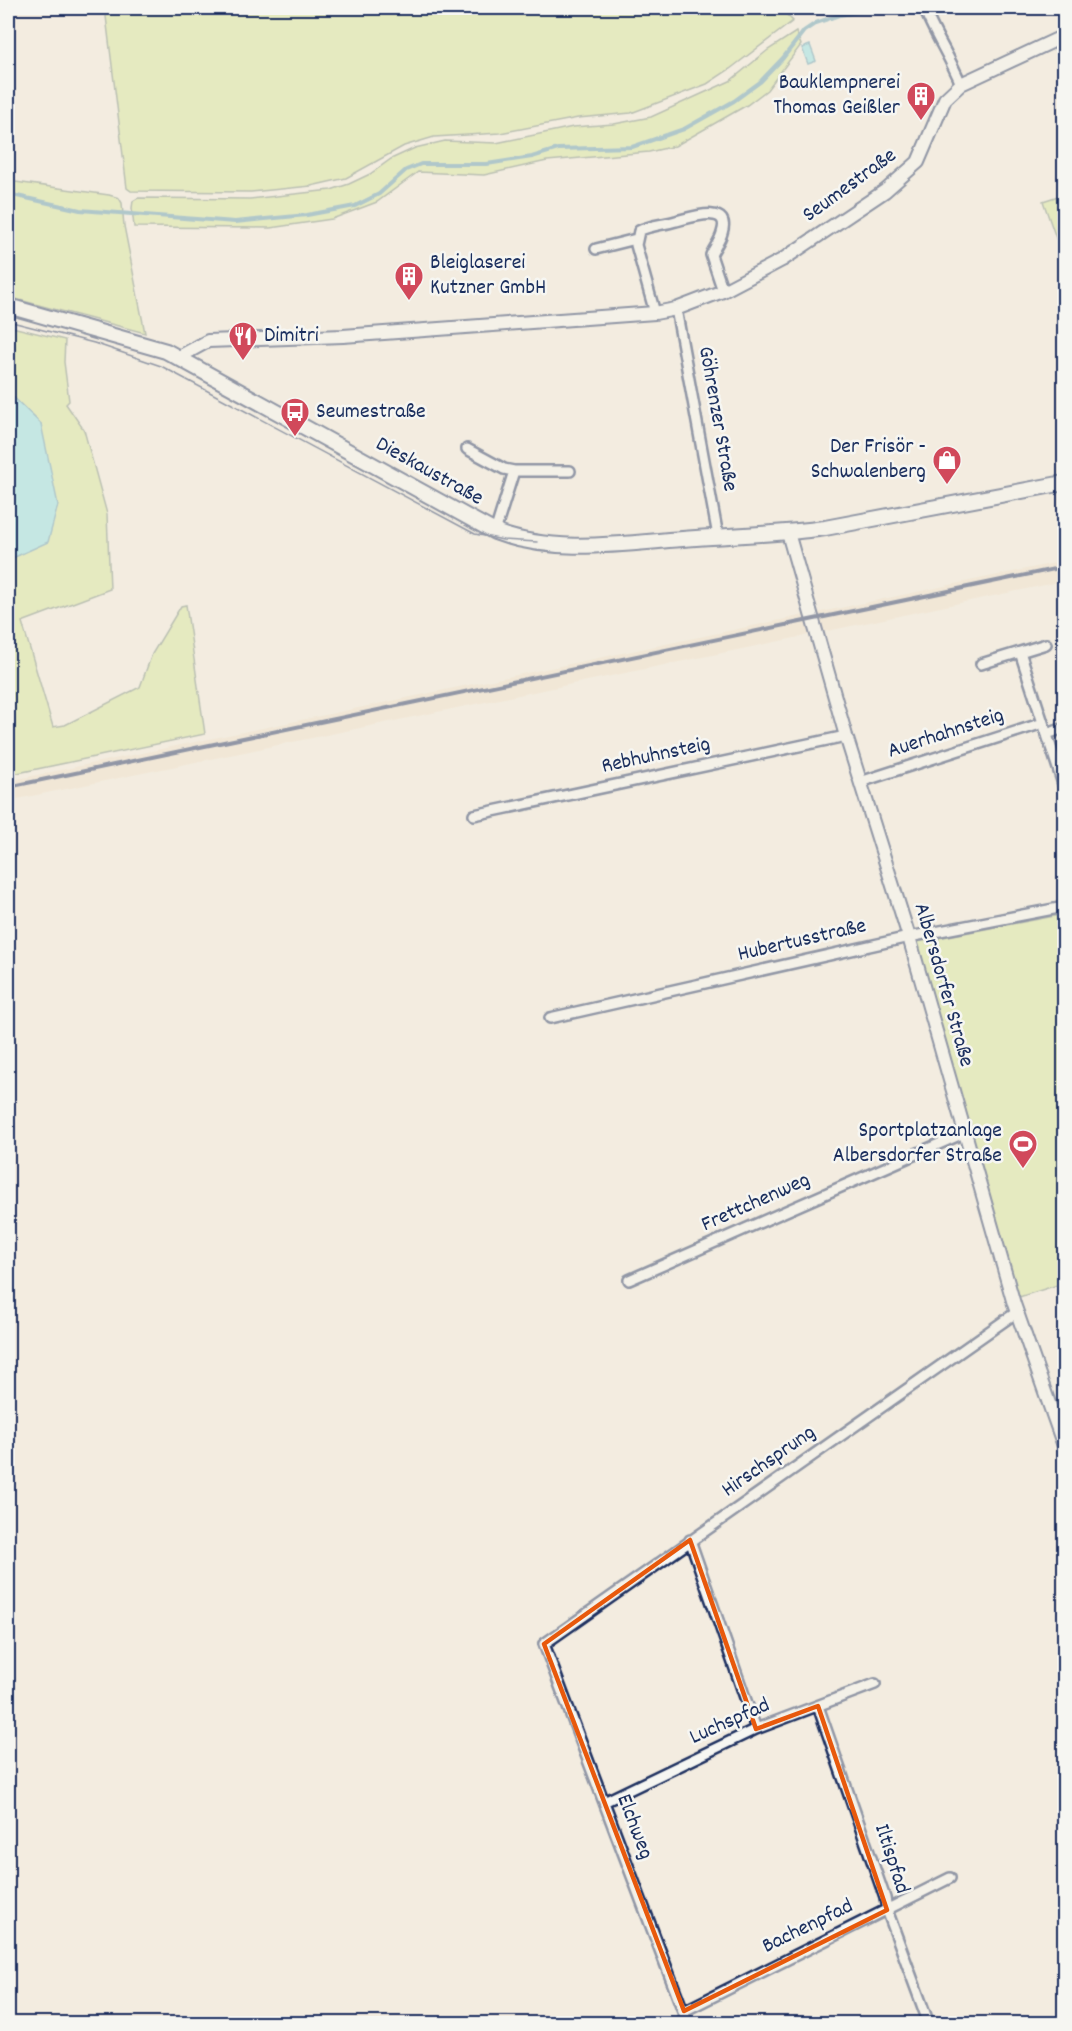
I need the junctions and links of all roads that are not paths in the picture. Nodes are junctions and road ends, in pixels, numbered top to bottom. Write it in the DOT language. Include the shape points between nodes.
graph roads {
  1 [pos="924,8"];
  2 [pos="1065,36"];
  3 [pos="961,84"];
  4 [pos="636,238"];
  5 [pos="596,249"];
  6 [pos="723,291"];
  7 [pos="8,306"];
  8 [pos="676,309"];
  9 [pos="656,313"];
  10 [pos="179,357"];
  11 [pos="467,449"];
  12 [pos="514,471"];
  13 [pos="570,471"];
  14 [pos="1065,483"];
  15 [pos="495,532"];
  16 [pos="788,533"];
  17 [pos="718,536"];
  18 [pos="1046,644"];
  19 [pos="1020,652"];
  20 [pos="981,664"];
  21 [pos="1043,723"];
  22 [pos="1065,728"];
  23 [pos="1047,734"];
  24 [pos="846,736"];
  25 [pos="860,782"];
  26 [pos="1065,787"];
  27 [pos="474,815"];
  28 [pos="1065,907"];
  29 [pos="909,937"];
  30 [pos="549,1018"];
  31 [pos="964,1133"];
  32 [pos="629,1280"];
  33 [pos="1017,1312"];
  34 [pos="1065,1446"];
  35 [pos="690,1540"];
  36 [pos="544,1644"];
  37 [pos="875,1684"];
  38 [pos="818,1706"];
  39 [pos="756,1729"];
  40 [pos="604,1802"];
  41 [pos="950,1878"];
  42 [pos="887,1910"];
  43 [pos="684,2011"];
  44 [pos="688,2024"];
  45 [pos="929,2024"];
  1 -- 3 [label="street"];
  2 -- 3 [label="street, Seumestraße"];
  3 -- 6 [label="street, Seumestraße" via="945,99 918,162 885,191 782,260"];
  4 -- 5 [label="street"];
  4 -- 6 [label="street" via="647,227 705,213 716,215 722,221 723,232 711,255"];
  4 -- 9 [label="street"];
  6 -- 8 [label="street, Seumestraße"];
  7 -- 10 [label="main road, Dieskaustraße"];
  8 -- 9 [label="street, Seumestraße"];
  8 -- 17 [label="street, Göhrenzer Straße"];
  9 -- 10 [label="street, Seumestraße" via="344,336 208,340"];
  10 -- 15 [label="main road, Dieskaustraße"];
  11 -- 12 [label="street"];
  12 -- 13 [label="street"];
  12 -- 15 [label="street"];
  14 -- 16 [label="main road, Dieskaustraße"];
  15 -- 17 [label="main road, Dieskaustraße" via="573,546"];
  16 -- 17 [label="main road, Dieskaustraße"];
  16 -- 24 [label="street, Albersdorfer Straße"];
  18 -- 19 [label="street"];
  19 -- 20 [label="street"];
  19 -- 21 [label="street"];
  21 -- 23 [label="street"];
  21 -- 25 [label="street, Auerhahnsteig"];
  22 -- 23 [label="street"];
  23 -- 26 [label="street"];
  24 -- 25 [label="street, Albersdorfer Straße"];
  24 -- 27 [label="street, Rebhuhnsteig"];
  25 -- 29 [label="street, Albersdorfer Straße"];
  28 -- 29 [label="street, Hubertusstraße"];
  29 -- 30 [label="street, Hubertusstraße"];
  29 -- 31 [label="street, Albersdorfer Straße"];
  31 -- 32 [label="street, Frettchenweg"];
  31 -- 33 [label="street, Albersdorfer Straße"];
  33 -- 34 [label="street, Albersdorfer Straße"];
  33 -- 35 [label="street, Hirschsprung"];
  35 -- 36 [label="street, Hirschsprung"];
  35 -- 39 [label="street"];
  36 -- 40 [label="street, Elchweg"];
  37 -- 38 [label="street, Luchspfad"];
  38 -- 39 [label="street, Luchspfad"];
  38 -- 42 [label="street, Iltispfad"];
  39 -- 40 [label="street, Luchspfad"];
  40 -- 43 [label="street, Elchweg"];
  41 -- 42 [label="street, Bachenpfad"];
  42 -- 43 [label="street, Bachenpfad"];
  42 -- 45 [label="street, Iltispfad"];
  43 -- 44 [label="street, Elchweg"];
}
